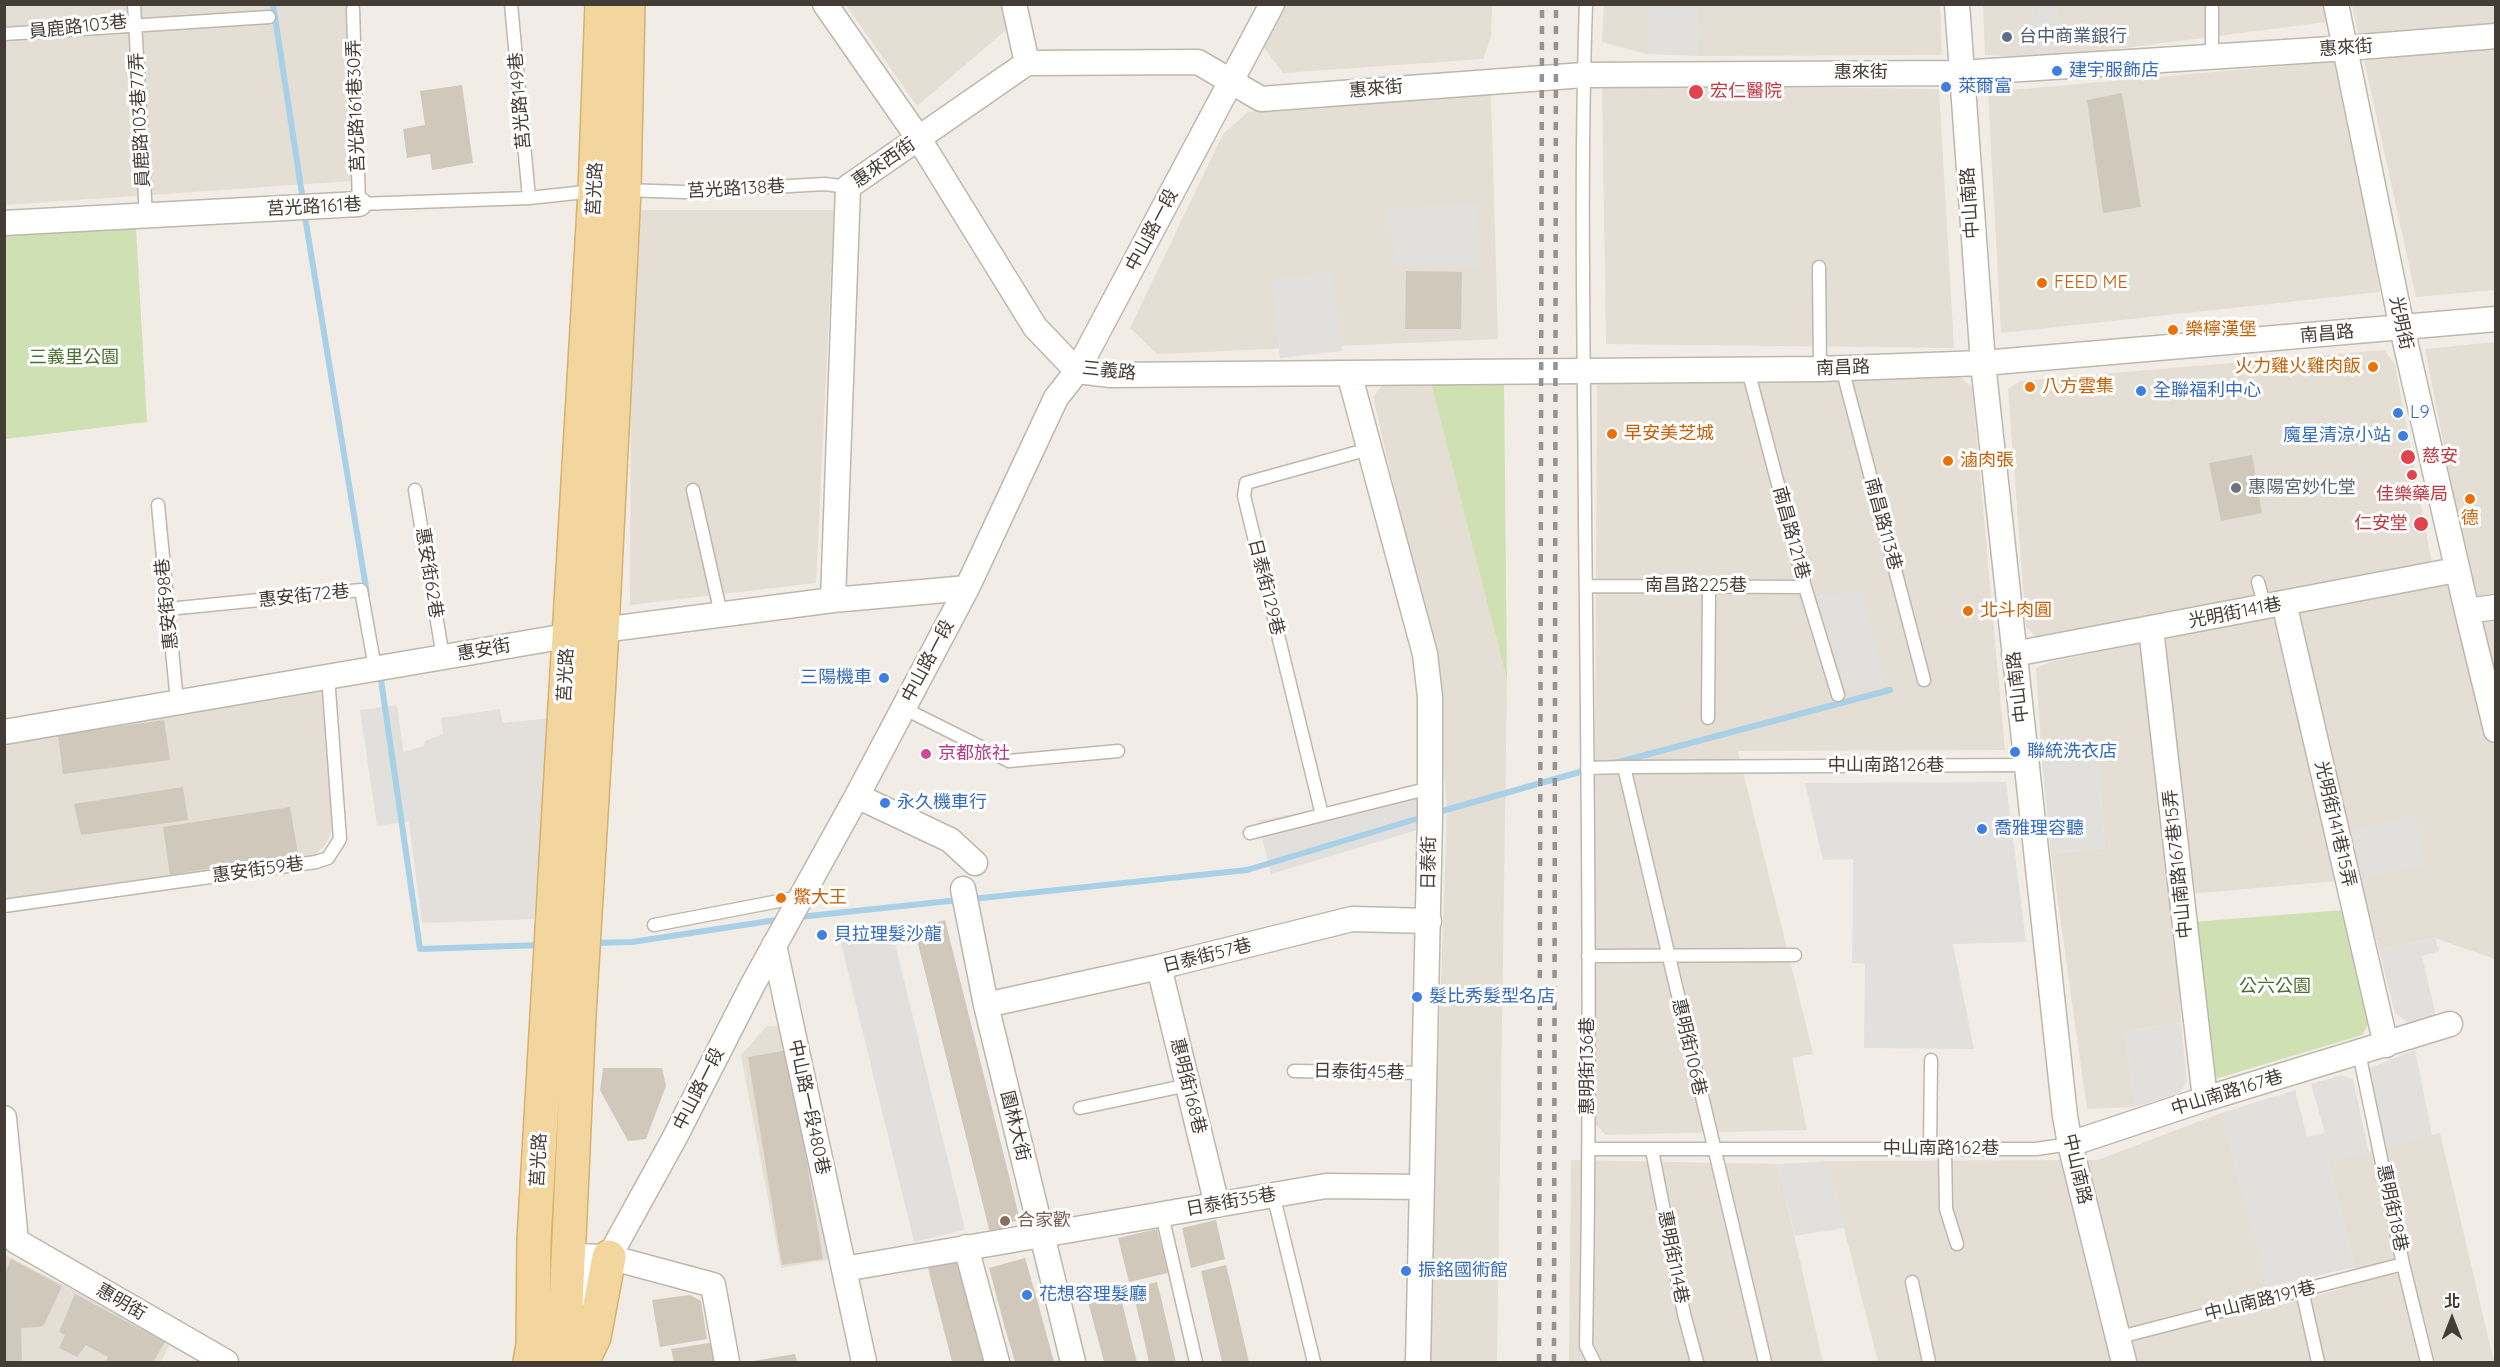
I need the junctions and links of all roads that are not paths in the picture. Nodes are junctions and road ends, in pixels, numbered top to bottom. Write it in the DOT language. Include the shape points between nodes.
graph roads {
  1 [pos="134,4"];
  2 [pos="511,4"];
  3 [pos="602,4"];
  4 [pos="628,4"];
  5 [pos="825,4"];
  6 [pos="1014,4"];
  7 [pos="1272,4"];
  8 [pos="1586,4"];
  9 [pos="1957,4"];
  10 [pos="2212,4"];
  11 [pos="2336,4"];
  12 [pos="353,9"];
  13 [pos="269,17"];
  14 [pos="135,25"];
  15 [pos="4,34"];
  16 [pos="2496,36"];
  17 [pos="2347,48"];
  18 [pos="2212,57"];
  19 [pos="1026,63"];
  20 [pos="1960,73"];
  21 [pos="1584,75"];
  22 [pos="1232,80"];
  23 [pos="919,140"];
  24 [pos="848,187"];
  25 [pos="609,190"];
  26 [pos="529,198"];
  27 [pos="358,204"];
  28 [pos="146,216"];
  29 [pos="4,223"];
  30 [pos="1819,267"];
  31 [pos="2496,319"];
  32 [pos="2402,328"];
  33 [pos="1983,363"];
  34 [pos="1831,369"];
  35 [pos="1748,370"];
  36 [pos="1077,371"];
  37 [pos="1584,372"];
  38 [pos="1349,373"];
  39 [pos="1370,449"];
  40 [pos="415,490"];
  41 [pos="693,490"];
  42 [pos="158,505"];
  43 [pos="2456,570"];
  44 [pos="2258,582"];
  45 [pos="1586,586"];
  46 [pos="1709,586"];
  47 [pos="1805,587"];
  48 [pos="967,588"];
  49 [pos="833,600"];
  50 [pos="2275,605"];
  51 [pos="2496,607"];
  52 [pos="168,609"];
  53 [pos="2466,611"];
  54 [pos="721,614"];
  55 [pos="2151,629"];
  56 [pos="602,630"];
  57 [pos="568,635"];
  58 [pos="2014,654"];
  59 [pos="443,657"];
  60 [pos="375,668"];
  61 [pos="328,676"];
  62 [pos="1924,680"];
  63 [pos="1838,695"];
  64 [pos="177,702"];
  65 [pos="903,708"];
  66 [pos="1708,718"];
  67 [pos="2496,730"];
  68 [pos="4,732"];
  69 [pos="1118,751"];
  70 [pos="2028,765"];
  71 [pos="1624,767"];
  72 [pos="1587,768"];
  73 [pos="1430,788"];
  74 [pos="857,796"];
  75 [pos="1322,815"];
  76 [pos="1250,832"];
  77 [pos="975,862"];
  78 [pos="963,889"];
  79 [pos="802,896"];
  80 [pos="4,906"];
  81 [pos="1429,921"];
  82 [pos="654,925"];
  83 [pos="774,945"];
  84 [pos="1795,954"];
  85 [pos="1588,956"];
  86 [pos="1668,956"];
  87 [pos="1159,968"];
  88 [pos="986,1005"];
  89 [pos="2450,1024"];
  90 [pos="2386,1045"];
  91 [pos="2359,1053"];
  92 [pos="1931,1060"];
  93 [pos="1294,1071"];
  94 [pos="1425,1073"];
  95 [pos="1188,1085"];
  96 [pos="2205,1099"];
  97 [pos="1080,1108"];
  98 [pos="4,1118"];
  99 [pos="2070,1144"];
  100 [pos="1589,1149"];
  101 [pos="1945,1149"];
  102 [pos="1652,1150"];
  103 [pos="1714,1150"];
  104 [pos="1930,1150"];
  105 [pos="1422,1186"];
  106 [pos="1273,1194"];
  107 [pos="1218,1205"];
  108 [pos="1162,1215"];
  109 [pos="1042,1234"];
  110 [pos="10,1242"];
  111 [pos="1957,1244"];
  112 [pos="966,1247"];
  113 [pos="569,1256"];
  114 [pos="609,1257"];
  115 [pos="2403,1264"];
  116 [pos="844,1269"];
  117 [pos="1912,1282"];
  118 [pos="2302,1290"];
  119 [pos="566,1306"];
  120 [pos="2116,1338"];
  121 [pos="540,1357"];
  122 [pos="226,1362"];
  123 [pos="582,1362"];
  124 [pos="727,1362"];
  125 [pos="864,1362"];
  126 [pos="997,1362"];
  127 [pos="1073,1362"];
  128 [pos="1196,1362"];
  129 [pos="1314,1362"];
  130 [pos="1418,1362"];
  131 [pos="1594,1362"];
  132 [pos="1697,1362"];
  133 [pos="1765,1362"];
  134 [pos="1929,1362"];
  135 [pos="2124,1362"];
  136 [pos="2318,1362"];
  137 [pos="2427,1362"];
  1 -- 14 [label="lane, 員鹿路103巷"];
  2 -- 26 [label="lane, 莒光路149巷"];
  3 -- 25 [label="main road, 莒光路"];
  4 -- 25 [label="main road, 莒光路"];
  5 -- 23 [label="street, 三義路"];
  6 -- 19 [label="street"];
  7 -- 22 [label="street, 中山路一段"];
  8 -- 21 [label="lane"];
  9 -- 20 [label="street, 中山南路"];
  10 -- 18 [label="lane"];
  11 -- 17 [label="street, 光明街"];
  12 -- 27 [label="lane, 莒光路161巷30弄"];
  13 -- 14 [label="lane"];
  14 -- 15 [label="lane, 員鹿路103巷"];
  14 -- 28 [label="lane, 員鹿路103巷77弄"];
  16 -- 17 [label="street, 惠來街"];
  17 -- 18 [label="street, 惠來街"];
  17 -- 32 [label="street, 光明街"];
  18 -- 20 [label="street, 惠來街"];
  19 -- 22 [label="street" via="1198,62"];
  19 -- 23 [label="street, 惠來西街"];
  20 -- 21 [label="street, 惠來街"];
  20 -- 33 [label="street, 中山南路"];
  21 -- 22 [label="street, 惠來街" via="1262,99"];
  21 -- 37 [label="lane"];
  22 -- 36 [label="street, 中山路一段"];
  23 -- 24 [label="street, 惠來西街"];
  23 -- 36 [label="street, 三義路" via="1035,327"];
  24 -- 25 [label="lane, 莒光路138巷" via="825,184 684,192"];
  24 -- 49 [label="street, 惠來西街"];
  25 -- 26 [label="lane, 莒光路161巷"];
  25 -- 56 [label="main road, 莒光路"];
  25 -- 57 [label="main road, 莒光路"];
  26 -- 27 [label="lane, 莒光路161巷"];
  27 -- 28 [label="street, 莒光路161巷"];
  28 -- 29 [label="street, 莒光路161巷"];
  30 -- 34 [label="lane, 南昌路113巷"];
  31 -- 32 [label="street, 南昌路"];
  32 -- 33 [label="street, 南昌路"];
  32 -- 43 [label="street, 光明街"];
  33 -- 34 [label="street, 南昌路"];
  33 -- 58 [label="street, 中山南路"];
  34 -- 35 [label="street, 南昌路"];
  34 -- 62 [label="lane, 南昌路113巷"];
  35 -- 37 [label="street, 南昌路"];
  35 -- 47 [label="lane, 南昌路121巷"];
  36 -- 38 [label="street, 三義路" via="1111,375"];
  36 -- 48 [label="street, 中山路一段" via="1056,399"];
  37 -- 38 [label="street, 三義路"];
  37 -- 45 [label="lane"];
  38 -- 39 [label="street, 日泰街"];
  39 -- 73 [label="street, 日泰街" via="1425,654 1430,697"];
  39 -- 75 [label="lane, 日泰街129巷" via="1246,483 1244,496"];
  40 -- 59 [label="lane, 惠安街62巷"];
  41 -- 54 [label="lane"];
  42 -- 52 [label="lane, 惠安街98巷"];
  43 -- 50 [label="street, 光明街141巷"];
  43 -- 53 [label="street, 光明街"];
  44 -- 50 [label="lane"];
  45 -- 46 [label="lane, 南昌路225巷"];
  45 -- 72 [label="lane"];
  46 -- 47 [label="lane, 南昌路225巷"];
  46 -- 66 [label="lane"];
  47 -- 63 [label="lane, 南昌路121巷"];
  48 -- 49 [label="street, 惠安街"];
  48 -- 65 [label="street, 中山路一段"];
  49 -- 54 [label="street, 惠安街"];
  50 -- 55 [label="street, 光明街141巷"];
  50 -- 90 [label="street, 光明街141巷15弄"];
  51 -- 53 [label="street"];
  52 -- 60 [label="lane, 惠安街72巷" via="361,590"];
  52 -- 64 [label="lane, 惠安街98巷"];
  53 -- 67 [label="street, 光明街"];
  54 -- 56 [label="street, 惠安街"];
  55 -- 58 [label="street, 光明街141巷"];
  55 -- 96 [label="street, 中山南路167巷15弄"];
  56 -- 57 [label="street, 惠安街"];
  56 -- 113 [label="main road, 莒光路"];
  57 -- 59 [label="street, 惠安街"];
  57 -- 121 [label="main road, 莒光路" via="534,1239"];
  58 -- 70 [label="street, 中山南路"];
  59 -- 60 [label="street, 惠安街"];
  60 -- 61 [label="street, 惠安街"];
  61 -- 64 [label="street, 惠安街"];
  61 -- 80 [label="lane, 惠安街59巷" via="340,839 328,858"];
  64 -- 68 [label="street, 惠安街"];
  65 -- 69 [label="lane" via="1009,761"];
  65 -- 74 [label="street, 中山路一段"];
  70 -- 71 [label="lane, 中山南路126巷"];
  70 -- 99 [label="street, 中山南路"];
  71 -- 72 [label="lane"];
  71 -- 86 [label="lane, 惠明街106巷"];
  72 -- 85 [label="lane, 惠明街136巷"];
  73 -- 75 [label="lane"];
  73 -- 81 [label="street, 日泰街"];
  74 -- 77 [label="street" via="950,840"];
  74 -- 79 [label="street, 中山路一段"];
  75 -- 76 [label="lane"];
  78 -- 88 [label="street, 園林大街"];
  79 -- 82 [label="lane"];
  79 -- 83 [label="street, 中山路一段"];
  81 -- 87 [label="street, 日泰街57巷" via="1352,919"];
  81 -- 94 [label="street, 日泰街"];
  83 -- 114 [label="street, 中山路一段"];
  83 -- 116 [label="street, 中山路一段480巷"];
  84 -- 86 [label="lane"];
  85 -- 86 [label="lane"];
  85 -- 100 [label="lane, 惠明街136巷"];
  86 -- 103 [label="lane, 惠明街106巷"];
  87 -- 88 [label="street, 日泰街57巷"];
  87 -- 95 [label="street, 惠明街168巷"];
  88 -- 109 [label="street, 園林大街"];
  89 -- 90 [label="street, 中山南路167巷"];
  90 -- 91 [label="street, 中山南路167巷"];
  91 -- 96 [label="street, 中山南路167巷"];
  91 -- 115 [label="lane, 惠明街18巷"];
  92 -- 104 [label="lane"];
  93 -- 94 [label="lane, 日泰街45巷"];
  94 -- 105 [label="street, 日泰街"];
  95 -- 97 [label="lane"];
  95 -- 107 [label="street, 惠明街168巷"];
  96 -- 99 [label="street, 中山南路167巷"];
  98 -- 110 [label="street, 惠明街"];
  99 -- 101 [label="lane, 中山南路162巷" via="2036,1149"];
  99 -- 120 [label="street, 中山南路"];
  100 -- 102 [label="lane, 中山南路162巷"];
  100 -- 131 [label="lane, 惠明街136巷" via="1586,1346"];
  101 -- 104 [label="lane, 中山南路162巷"];
  101 -- 111 [label="lane" via="1946,1209"];
  102 -- 103 [label="lane, 中山南路162巷"];
  102 -- 132 [label="lane, 惠明街114巷"];
  103 -- 104 [label="lane, 中山南路162巷"];
  103 -- 133 [label="lane, 惠明街106巷"];
  105 -- 106 [label="street, 日泰街35巷" via="1326,1186"];
  105 -- 130 [label="street, 日泰街"];
  106 -- 107 [label="street, 日泰街35巷"];
  106 -- 129 [label="lane"];
  107 -- 108 [label="street, 日泰街35巷"];
  108 -- 109 [label="street, 日泰街35巷"];
  108 -- 128 [label="lane"];
  109 -- 112 [label="street, 日泰街35巷"];
  109 -- 127 [label="street, 園林大街"];
  110 -- 122 [label="street, 惠明街"];
  112 -- 116 [label="street, 日泰街35巷"];
  112 -- 126 [label="street"];
  113 -- 114 [label="street"];
  113 -- 119 [label="main road, 莒光路"];
  114 -- 119 [label="street, 中山路一段"];
  114 -- 123 [label="main road" via="594,1337"];
  114 -- 124 [label="street" via="713,1285"];
  115 -- 118 [label="lane, 中山南路191巷"];
  115 -- 137 [label="lane, 惠明街18巷"];
  116 -- 125 [label="street, 中山路一段480巷"];
  117 -- 134 [label="lane"];
  118 -- 120 [label="lane, 中山南路191巷"];
  118 -- 136 [label="lane"];
  119 -- 121 [label="main road"];
  120 -- 135 [label="street, 中山南路"];
}
